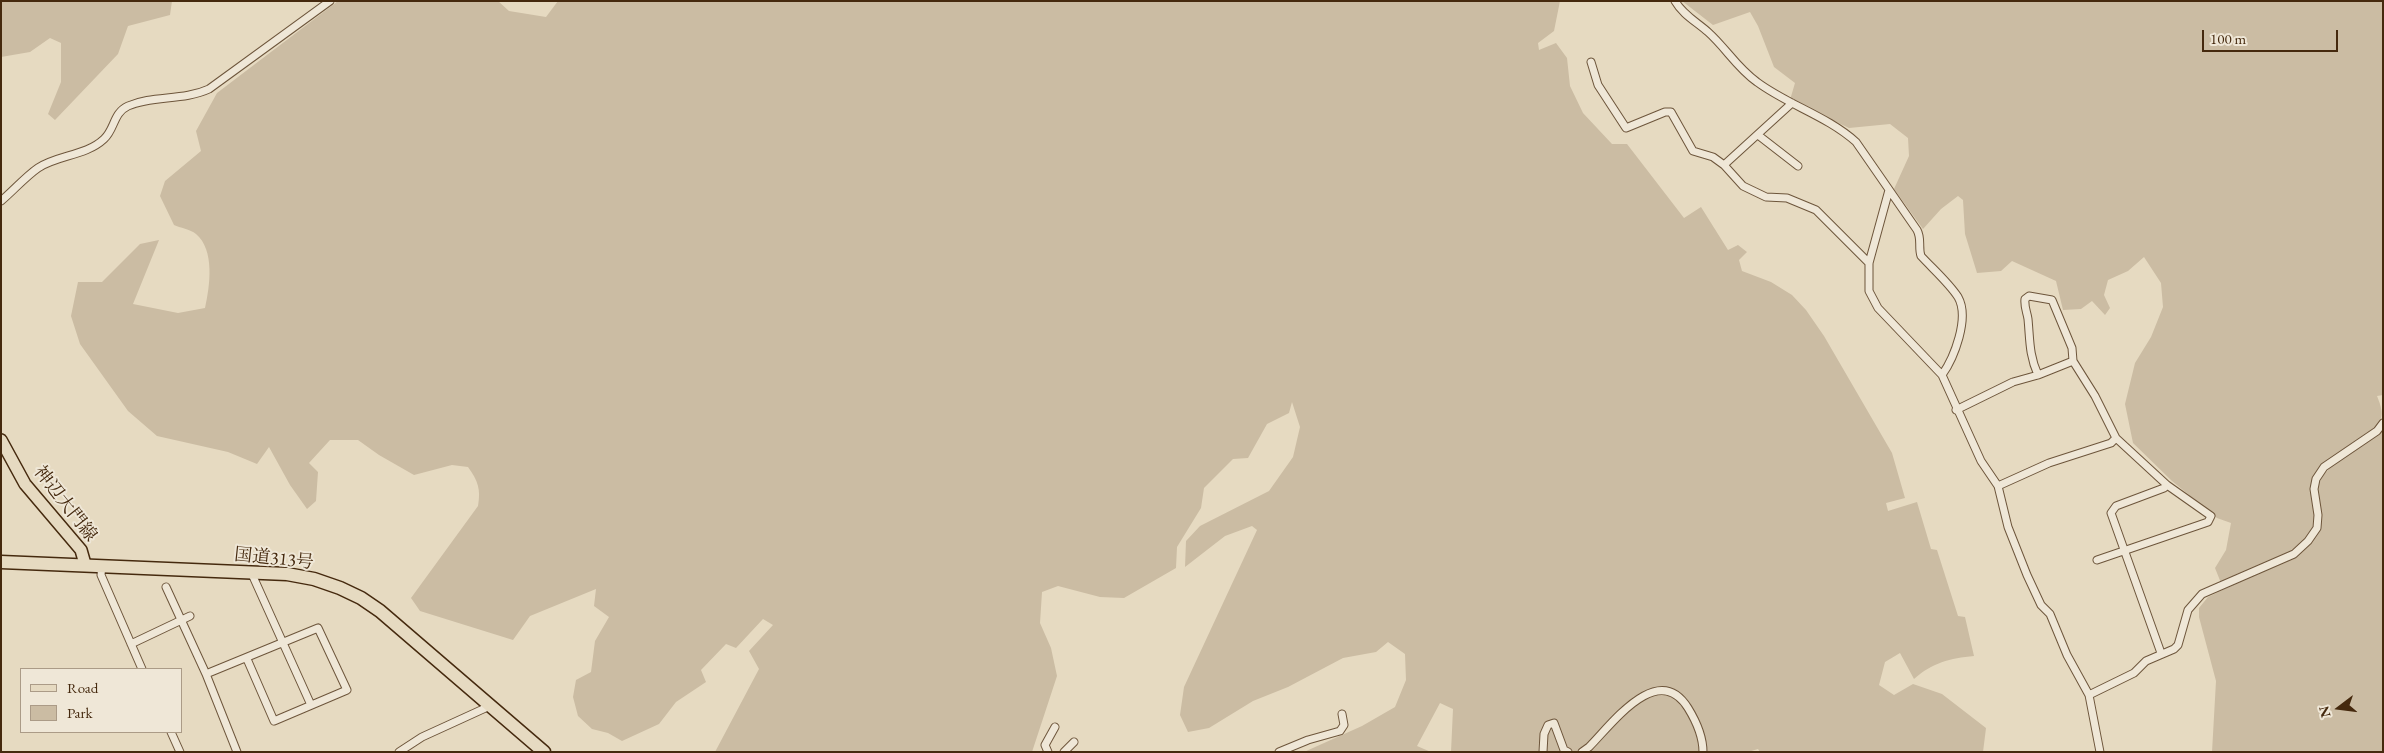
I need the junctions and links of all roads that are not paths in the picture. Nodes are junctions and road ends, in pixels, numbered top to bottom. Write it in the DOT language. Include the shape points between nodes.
graph roads {
  1 [pos="330,1"];
  2 [pos="1675,1"];
  3 [pos="1591,62"];
  4 [pos="1792,103"];
  5 [pos="1758,135"];
  6 [pos="1724,165"];
  7 [pos="1798,166"];
  8 [pos="1889,190"];
  9 [pos="1,201"];
  10 [pos="1869,263"];
  11 [pos="2073,361"];
  12 [pos="1942,375"];
  13 [pos="2038,376"];
  14 [pos="1956,410"];
  15 [pos="2383,423"];
  16 [pos="2116,438"];
  17 [pos="1,440"];
  18 [pos="2167,485"];
  19 [pos="1998,486"];
  20 [pos="2124,551"];
  21 [pos="2097,560"];
  22 [pos="1,562"];
  23 [pos="85,564"];
  24 [pos="102,565"];
  25 [pos="251,572"];
  26 [pos="166,587"];
  27 [pos="190,616"];
  28 [pos="181,619"];
  29 [pos="282,641"];
  30 [pos="131,644"];
  31 [pos="2161,653"];
  32 [pos="247,659"];
  33 [pos="142,668"];
  34 [pos="206,674"];
  35 [pos="2089,695"];
  36 [pos="311,705"];
  37 [pos="492,705"];
  38 [pos="1342,714"];
  39 [pos="1055,727"];
  40 [pos="171,733"];
  41 [pos="1074,742"];
  42 [pos="180,752"];
  43 [pos="237,752"];
  44 [pos="399,752"];
  45 [pos="544,752"];
  46 [pos="1048,752"];
  47 [pos="1064,752"];
  48 [pos="1279,752"];
  49 [pos="1544,752"];
  50 [pos="1568,752"];
  51 [pos="1582,752"];
  52 [pos="1703,752"];
  53 [pos="2100,752"];
  1 -- 9 [label="street" via="209,89 126,107 117,114 102,141 39,168"];
  2 -- 4 [label="street" via="1680,10 1710,33 1738,67"];
  3 -- 6 [label="street" via="1598,85 1626,128 1672,112 1693,151 1713,157"];
  4 -- 5 [label="street"];
  4 -- 8 [label="street" via="1844,131 1856,142"];
  5 -- 6 [label="street"];
  5 -- 7 [label="street"];
  6 -- 10 [label="street" via="1743,186 1766,197 1787,198 1816,210"];
  8 -- 10 [label="street"];
  8 -- 12 [label="street" via="1921,237 1921,256 1958,297 1962,308 1960,332 1952,360"];
  10 -- 12 [label="street" via="1868,285 1878,308"];
  11 -- 13 [label="street"];
  11 -- 13 [label="street" via="2070,343 2052,300 2029,296 2024,304 2028,318 2028,345"];
  11 -- 16 [label="street"];
  12 -- 14 [label="street"];
  13 -- 14 [label="street" via="2013,382"];
  14 -- 19 [label="street" via="1981,462"];
  15 -- 31 [label="street" via="2377,431 2324,467 2316,479 2317,528 2308,541 2294,554 2202,594 2188,610 2178,645 2174,650"];
  16 -- 18 [label="street"];
  16 -- 19 [label="street"];
  17 -- 23 [label="main road, 神辺大門線" via="25,484 81,550"];
  18 -- 20 [label="street" via="2116,506 2111,513"];
  18 -- 20 [label="street" via="2211,516 2208,522"];
  19 -- 35 [label="street" via="2008,527 2027,576 2041,605 2050,614"];
  20 -- 21 [label="street"];
  20 -- 31 [label="street"];
  22 -- 23 [label="highway, 国道313号"];
  23 -- 24 [label="highway, 国道313号"];
  24 -- 25 [label="highway, 国道313号"];
  24 -- 30 [label="street" via="101,576"];
  25 -- 29 [label="street"];
  25 -- 37 [label="highway, 国道313号" via="314,579 361,598 399,625"];
  26 -- 28 [label="street"];
  27 -- 28 [label="street"];
  28 -- 30 [label="street"];
  28 -- 34 [label="street"];
  29 -- 32 [label="street"];
  29 -- 36 [label="street"];
  29 -- 36 [label="street" via="318,628 348,690"];
  30 -- 33 [label="street"];
  31 -- 35 [label="street" via="2134,673"];
  32 -- 34 [label="street"];
  32 -- 36 [label="street" via="274,721"];
  34 -- 43 [label="street"];
  35 -- 53 [label="street"];
  37 -- 44 [label="street"];
  37 -- 45 [label="highway, 国道313号"];
  38 -- 48 [label="street" via="1344,725 1340,732"];
  39 -- 46 [label="street" via="1045,744"];
  40 -- 42 [label="street"];
  41 -- 47 [label="street"];
  49 -- 50 [label="street" via="1544,734 1548,725 1554,723 1564,750"];
  51 -- 52 [label="street" via="1634,700 1649,692 1663,690 1683,700 1694,718 1703,742"];
}
